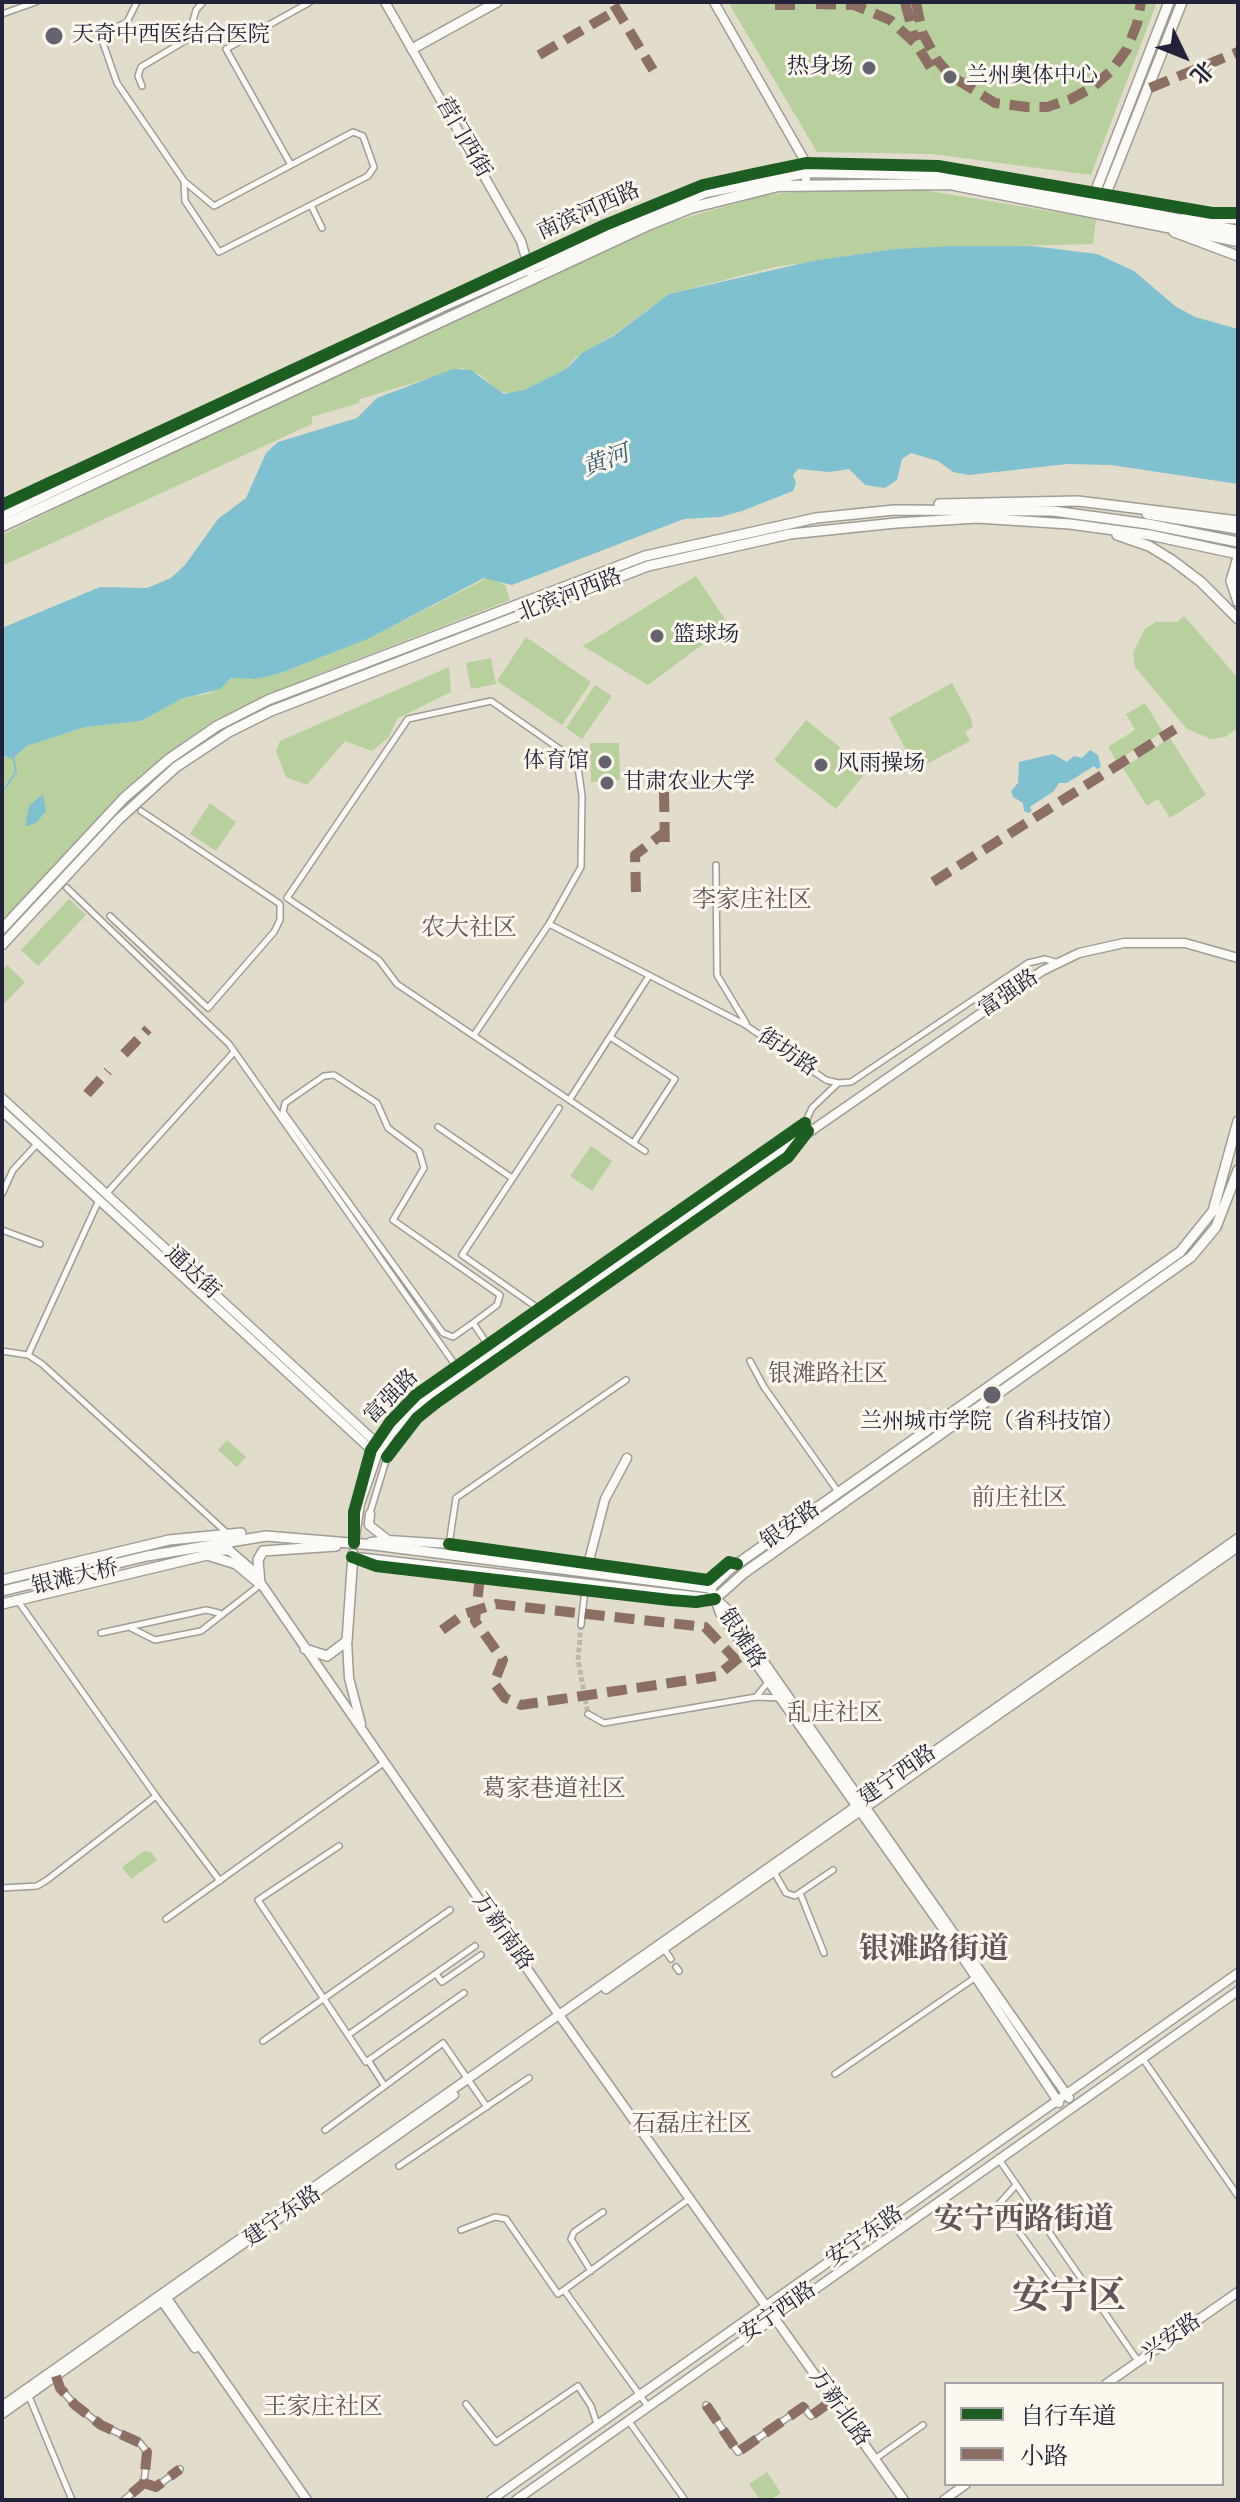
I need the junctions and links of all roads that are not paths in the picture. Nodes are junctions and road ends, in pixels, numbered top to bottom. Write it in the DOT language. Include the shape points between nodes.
graph roads {
  1 [pos="36,2"];
  2 [pos="137,2"];
  3 [pos="201,2"];
  4 [pos="310,2"];
  5 [pos="385,2"];
  6 [pos="497,2"];
  7 [pos="714,2"];
  8 [pos="1169,2"];
  9 [pos="1182,2"];
  10 [pos="2,14"];
  11 [pos="412,49"];
  12 [pos="142,86"];
  13 [pos="291,165"];
  14 [pos="806,173"];
  15 [pos="184,181"];
  16 [pos="1097,202"];
  17 [pos="311,205"];
  18 [pos="1238,213"];
  19 [pos="1171,216"];
  20 [pos="1238,219"];
  21 [pos="1155,224"];
  22 [pos="322,228"];
  23 [pos="1238,231"];
  24 [pos="1238,241"];
  25 [pos="1238,256"];
  26 [pos="529,270"];
  27 [pos="442,305"];
  28 [pos="448,318"];
  29 [pos="2,505"];
  30 [pos="986,512"];
  31 [pos="2,515"];
  32 [pos="816,518"];
  33 [pos="1238,521"];
  34 [pos="1070,524"];
  35 [pos="2,526"];
  36 [pos="1238,529"];
  37 [pos="1238,542"];
  38 [pos="1238,556"];
  39 [pos="1238,602"];
  40 [pos="507,607"];
  41 [pos="511,618"];
  42 [pos="1238,619"];
  43 [pos="141,811"];
  44 [pos="716,865"];
  45 [pos="67,888"];
  46 [pos="110,916"];
  47 [pos="549,924"];
  48 [pos="2,929"];
  49 [pos="2,945"];
  50 [pos="1238,958"];
  51 [pos="1059,963"];
  52 [pos="649,976"];
  53 [pos="749,1027"];
  54 [pos="474,1035"];
  55 [pos="610,1037"];
  56 [pos="234,1052"];
  57 [pos="838,1083"];
  58 [pos="2,1098"];
  59 [pos="570,1099"];
  60 [pos="559,1108"];
  61 [pos="2,1111"];
  62 [pos="1238,1121"];
  63 [pos="438,1127"];
  64 [pos="806,1127"];
  65 [pos="634,1142"];
  66 [pos="37,1144"];
  67 [pos="645,1151"];
  68 [pos="1238,1170"];
  69 [pos="512,1178"];
  70 [pos="1218,1189"];
  71 [pos="2,1194"];
  72 [pos="1235,1194"];
  73 [pos="102,1197"];
  74 [pos="2,1230"];
  75 [pos="40,1244"];
  76 [pos="542,1311"];
  77 [pos="473,1323"];
  78 [pos="490,1347"];
  79 [pos="2,1351"];
  80 [pos="28,1355"];
  81 [pos="750,1361"];
  82 [pos="458,1370"];
  83 [pos="626,1380"];
  84 [pos="378,1450"];
  85 [pos="627,1458"];
  86 [pos="839,1493"];
  87 [pos="370,1514"];
  88 [pos="227,1533"];
  89 [pos="266,1536"];
  90 [pos="1238,1538"];
  91 [pos="388,1540"];
  92 [pos="354,1543"];
  93 [pos="449,1544"];
  94 [pos="1238,1547"];
  95 [pos="229,1550"];
  96 [pos="352,1557"];
  97 [pos="147,1558"];
  98 [pos="586,1567"];
  99 [pos="2,1580"];
  100 [pos="260,1584"];
  101 [pos="709,1584"];
  102 [pos="585,1590"];
  103 [pos="2,1593"];
  104 [pos="715,1599"];
  105 [pos="17,1600"];
  106 [pos="2,1604"];
  107 [pos="220,1613"];
  108 [pos="581,1625"];
  109 [pos="129,1627"];
  110 [pos="101,1633"];
  111 [pos="347,1641"];
  112 [pos="305,1649"];
  113 [pos="769,1681"];
  114 [pos="756,1697"];
  115 [pos="781,1698"];
  116 [pos="588,1714"];
  117 [pos="364,1733"];
  118 [pos="385,1762"];
  119 [pos="156,1796"];
  120 [pos="862,1806"];
  121 [pos="339,1846"];
  122 [pos="833,1870"];
  123 [pos="774,1872"];
  124 [pos="220,1881"];
  125 [pos="2,1888"];
  126 [pos="800,1893"];
  127 [pos="450,1910"];
  128 [pos="166,1919"];
  129 [pos="475,1946"];
  130 [pos="664,1949"];
  131 [pos="824,1953"];
  132 [pos="481,1955"];
  133 [pos="671,1959"];
  134 [pos="1238,1973"];
  135 [pos="436,1974"];
  136 [pos="977,1975"];
  137 [pos="1238,1991"];
  138 [pos="464,1993"];
  139 [pos="324,1998"];
  140 [pos="561,2017"];
  141 [pos="348,2035"];
  142 [pos="263,2041"];
  143 [pos="1142,2057"];
  144 [pos="368,2060"];
  145 [pos="835,2074"];
  146 [pos="529,2078"];
  147 [pos="1089,2080"];
  148 [pos="467,2082"];
  149 [pos="384,2085"];
  150 [pos="1095,2090"];
  151 [pos="1067,2095"];
  152 [pos="1059,2101"];
  153 [pos="1074,2105"];
  154 [pos="487,2107"];
  155 [pos="1065,2111"];
  156 [pos="1040,2114"];
  157 [pos="1047,2124"];
  158 [pos="325,2130"];
  159 [pos="998,2158"];
  160 [pos="399,2166"];
  161 [pos="1016,2185"];
  162 [pos="1238,2196"];
  163 [pos="690,2199"];
  164 [pos="603,2212"];
  165 [pos="461,2230"];
  166 [pos="591,2271"];
  167 [pos="1056,2283"];
  168 [pos="564,2290"];
  169 [pos="1238,2292"];
  170 [pos="163,2297"];
  171 [pos="767,2306"];
  172 [pos="774,2316"];
  173 [pos="1138,2361"];
  174 [pos="56,2376"];
  175 [pos="1109,2382"];
  176 [pos="27,2392"];
  177 [pos="640,2395"];
  178 [pos="833,2400"];
  179 [pos="466,2404"];
  180 [pos="647,2405"];
  181 [pos="706,2405"];
  182 [pos="2,2406"];
  183 [pos="2,2414"];
  184 [pos="627,2419"];
  185 [pos="597,2425"];
  186 [pos="923,2425"];
  187 [pos="875,2459"];
  188 [pos="180,2469"];
  189 [pos="144,2483"];
  190 [pos="963,2486"];
  191 [pos="72,2500"];
  192 [pos="124,2500"];
  193 [pos="305,2500"];
  194 [pos="491,2500"];
  195 [pos="516,2500"];
  196 [pos="685,2500"];
  197 [pos="904,2500"];
  198 [pos="944,2500"];
  1 -- 10 [label="street"];
  2 -- 15 [label="street" via="127,22 102,40 117,83"];
  3 -- 12 [label="street" via="188,39 141,67"];
  4 -- 13 [label="street" via="226,49"];
  5 -- 11 [label="main road, 营门西街"];
  6 -- 11 [label="main road"];
  7 -- 14 [label="main road"];
  8 -- 16 [label="main road"];
  9 -- 16 [label="main road"];
  11 -- 26 [label="main road, 营门西街" via="521,241"];
  13 -- 15 [label="street" via="214,206"];
  13 -- 17 [label="street" via="353,132 363,136 372,172"];
  14 -- 16 [label="highway, 南滨河西路" via="951,175"];
  14 -- 26 [label="highway, 南滨河西路" via="706,192"];
  15 -- 17 [label="street" via="185,201 219,252"];
  16 -- 18 [label="street, 南滨河西路"];
  16 -- 19 [label="highway, 南滨河西路"];
  16 -- 21 [label="highway, 南滨河西路"];
  17 -- 22 [label="street"];
  19 -- 20 [label="main road"];
  19 -- 23 [label="highway, 南滨河西路"];
  21 -- 24 [label="highway, 南滨河西路"];
  21 -- 25 [label="main road"];
  26 -- 27 [label="highway, 南滨河西路"];
  26 -- 28 [label="highway, 南滨河西路"];
  27 -- 28 [label="street"];
  27 -- 29 [label="street, 南滨河西路"];
  27 -- 31 [label="highway, 南滨河西路"];
  28 -- 35 [label="highway, 南滨河西路"];
  30 -- 32 [label="main road, 北滨河西路" via="894,510"];
  30 -- 34 [label="main road, 北滨河西路"];
  30 -- 36 [label="main road" via="1094,507"];
  30 -- 37 [label="main road, 北滨河西路" via="1053,511"];
  30 -- 41 [label="main road, 北滨河西路" via="720,548 648,566"];
  32 -- 33 [label="main road" via="876,507 1028,500 1120,505"];
  32 -- 40 [label="main road, 北滨河西路" via="645,556"];
  34 -- 38 [label="main road, 北滨河西路" via="1150,535"];
  34 -- 42 [label="main road" via="1149,546 1201,582"];
  38 -- 39 [label="main road" via="1231,581"];
  40 -- 41 [label="main road"];
  40 -- 48 [label="main road, 北滨河西路" via="268,700 217,726 124,798"];
  41 -- 49 [label="main road, 北滨河西路" via="229,732 176,767 119,819"];
  43 -- 46 [label="street" via="280,904 280,920 208,1008"];
  44 -- 53 [label="street" via="717,975"];
  45 -- 56 [label="street"];
  47 -- 52 [label="street, 街坊路"];
  47 -- 54 [label="street"];
  47 -- 54 [label="street" via="581,867 578,767 491,701 408,719 287,898 379,960 397,984"];
  50 -- 51 [label="main road, 富强路" via="1185,943 1124,943"];
  51 -- 57 [label="street, 街坊路" via="1028,963 851,1082"];
  51 -- 64 [label="main road, 富强路"];
  52 -- 53 [label="street, 街坊路"];
  52 -- 55 [label="street"];
  53 -- 57 [label="street, 街坊路"];
  54 -- 59 [label="street"];
  55 -- 59 [label="street"];
  55 -- 65 [label="street" via="675,1079"];
  56 -- 73 [label="street"];
  56 -- 82 [label="street"];
  57 -- 64 [label="street" via="812,1108"];
  58 -- 73 [label="main road, 通达街"];
  59 -- 65 [label="street"];
  60 -- 69 [label="street"];
  61 -- 66 [label="main road, 通达街"];
  62 -- 70 [label="main road, 银安路"];
  63 -- 69 [label="street"];
  64 -- 76 [label="main road, 富强路"];
  64 -- 84 [label="street, 富强路" via="788,1157 437,1402"];
  65 -- 67 [label="street"];
  66 -- 71 [label="street" via="13,1170"];
  66 -- 73 [label="main road, 通达街"];
  68 -- 72 [label="main road, 银安路"];
  69 -- 76 [label="street" via="462,1255"];
  70 -- 72 [label="main road"];
  70 -- 86 [label="main road, 银安路" via="1200,1232 1180,1252"];
  72 -- 104 [label="main road, 银安路" via="1191,1257 744,1573"];
  73 -- 80 [label="street"];
  73 -- 84 [label="main road, 通达街"];
  74 -- 75 [label="street"];
  76 -- 78 [label="main road, 富强路"];
  77 -- 77 [label="street" via="497,1305 500,1295 393,1220 424,1168 419,1151 388,1128 377,1103 334,1075 324,1076 285,1103 283,1112 443,1333 453,1337"];
  77 -- 78 [label="street"];
  78 -- 82 [label="main road, 富强路"];
  79 -- 80 [label="street"];
  80 -- 88 [label="street"];
  81 -- 86 [label="street"];
  82 -- 84 [label="main road, 富强路" via="416,1406"];
  83 -- 93 [label="street" via="456,1498"];
  84 -- 87 [label="street"];
  84 -- 92 [label="main road, 富强路" via="364,1487"];
  85 -- 98 [label="main road" via="605,1499"];
  86 -- 101 [label="main road, 银安路"];
  87 -- 91 [label="main road" via="369,1525"];
  88 -- 89 [label="main road"];
  88 -- 99 [label="main road" via="169,1540"];
  89 -- 92 [label="main road"];
  89 -- 97 [label="main road"];
  90 -- 120 [label="main road, 建宁西路"];
  91 -- 92 [label="main road"];
  91 -- 93 [label="main road"];
  92 -- 96 [label="main road"];
  92 -- 98 [label="main road"];
  92 -- 100 [label="main road" via="297,1551 270,1548 258,1560"];
  93 -- 98 [label="street"];
  94 -- 120 [label="main road, 建宁西路"];
  95 -- 97 [label="main road"];
  95 -- 100 [label="main road, 万新南路"];
  96 -- 102 [label="street" via="376,1566"];
  96 -- 104 [label="main road"];
  96 -- 111 [label="main road"];
  97 -- 103 [label="main road, 银滩大桥"];
  98 -- 101 [label="main road"];
  100 -- 105 [label="main road" via="236,1564 207,1555"];
  100 -- 107 [label="street"];
  100 -- 112 [label="main road, 万新南路"];
  101 -- 104 [label="main road"];
  102 -- 104 [label="street" via="696,1602"];
  102 -- 108 [label="street"];
  104 -- 113 [label="main road, 银滩路"];
  104 -- 120 [label="main road, 银滩路"];
  105 -- 106 [label="main road"];
  105 -- 119 [label="street"];
  107 -- 109 [label="street" via="206,1610"];
  107 -- 109 [label="street" via="201,1631 155,1640"];
  109 -- 110 [label="street"];
  111 -- 112 [label="main road" via="327,1656"];
  111 -- 117 [label="main road" via="349,1678"];
  112 -- 117 [label="main road, 万新南路"];
  113 -- 114 [label="street"];
  113 -- 115 [label="main road, 银滩路"];
  114 -- 115 [label="street"];
  114 -- 116 [label="street" via="604,1723"];
  115 -- 120 [label="main road, 银滩路"];
  117 -- 118 [label="main road, 万新南路"];
  118 -- 124 [label="street"];
  118 -- 140 [label="main road, 万新南路"];
  119 -- 124 [label="street"];
  119 -- 125 [label="street" via="37,1886"];
  120 -- 123 [label="main road, 建宁西路"];
  120 -- 136 [label="main road"];
  120 -- 140 [label="main road, 建宁西路"];
  121 -- 139 [label="street" via="258,1900"];
  122 -- 126 [label="street"];
  123 -- 126 [label="street" via="786,1893"];
  123 -- 130 [label="main road, 建宁西路"];
  124 -- 128 [label="street"];
  126 -- 131 [label="street"];
  127 -- 139 [label="street"];
  129 -- 135 [label="street"];
  130 -- 133 [label="street"];
  130 -- 140 [label="main road, 建宁西路"];
  132 -- 135 [label="street" via="442,1982"];
  134 -- 147 [label="main road, 安宁东路"];
  135 -- 141 [label="street"];
  136 -- 145 [label="street"];
  136 -- 151 [label="main road"];
  136 -- 152 [label="main road"];
  137 -- 143 [label="main road, 安宁西路"];
  138 -- 144 [label="street"];
  139 -- 141 [label="street"];
  139 -- 142 [label="street"];
  140 -- 148 [label="main road, 建宁东路"];
  140 -- 163 [label="main road, 万新南路"];
  141 -- 144 [label="street"];
  143 -- 150 [label="main road, 安宁西路"];
  143 -- 162 [label="street"];
  144 -- 149 [label="street"];
  146 -- 154 [label="street"];
  147 -- 150 [label="main road" via="1088,2087"];
  147 -- 151 [label="main road, 安宁东路"];
  148 -- 149 [label="street" via="443,2043"];
  148 -- 154 [label="street"];
  148 -- 170 [label="main road, 建宁东路"];
  149 -- 158 [label="street"];
  150 -- 153 [label="main road, 安宁西路"];
  151 -- 152 [label="main road, 安宁东路"];
  151 -- 153 [label="main road"];
  152 -- 155 [label="main road"];
  152 -- 156 [label="main road, 安宁东路"];
  153 -- 155 [label="main road, 安宁西路"];
  154 -- 160 [label="street"];
  155 -- 157 [label="main road, 安宁西路"];
  156 -- 157 [label="main road"];
  156 -- 171 [label="main road, 安宁东路"];
  157 -- 159 [label="main road, 安宁西路"];
  159 -- 161 [label="street"];
  159 -- 172 [label="main road, 安宁西路"];
  161 -- 167 [label="street" via="999,2204"];
  161 -- 173 [label="street"];
  163 -- 166 [label="street"];
  163 -- 171 [label="main road, 万新南路"];
  164 -- 166 [label="street" via="571,2239"];
  165 -- 168 [label="street" via="489,2218 506,2219 558,2294"];
  166 -- 168 [label="street"];
  168 -- 177 [label="street"];
  169 -- 173 [label="main road, 兴安路"];
  170 -- 174 [label="main road, 建宁东路"];
  170 -- 176 [label="main road, 建宁东路"];
  170 -- 193 [label="main road"];
  171 -- 172 [label="main road, 万新南路"];
  171 -- 177 [label="main road, 安宁东路"];
  172 -- 178 [label="main road, 万新北路"];
  172 -- 180 [label="main road, 安宁西路"];
  173 -- 175 [label="main road, 兴安路"];
  174 -- 176 [label="main road, 建宁东路"];
  174 -- 189 [label="street" via="75,2405 101,2425 140,2443 147,2452"];
  176 -- 182 [label="main road, 建宁东路"];
  176 -- 183 [label="main road, 建宁东路"];
  176 -- 191 [label="street"];
  177 -- 180 [label="street"];
  177 -- 185 [label="main road, 安宁东路"];
  178 -- 181 [label="street" via="811,2416 803,2407 738,2452"];
  178 -- 187 [label="main road, 万新北路"];
  179 -- 185 [label="street" via="496,2442 578,2386"];
  180 -- 184 [label="main road, 安宁西路"];
  184 -- 195 [label="main road, 安宁西路"];
  184 -- 196 [label="street"];
  185 -- 194 [label="main road, 安宁东路"];
  186 -- 187 [label="street"];
  187 -- 197 [label="main road, 万新北路"];
  188 -- 189 [label="street" via="156,2487"];
  189 -- 192 [label="street"];
  190 -- 198 [label="main road"];
}
